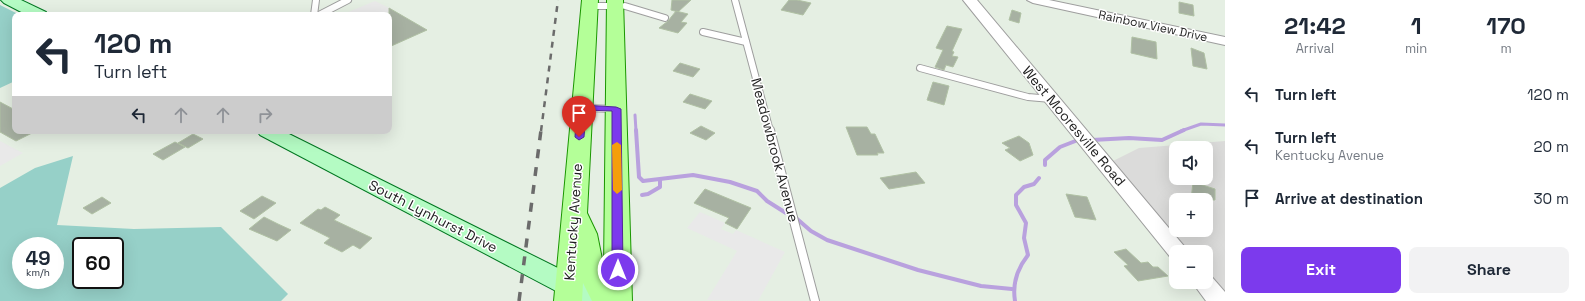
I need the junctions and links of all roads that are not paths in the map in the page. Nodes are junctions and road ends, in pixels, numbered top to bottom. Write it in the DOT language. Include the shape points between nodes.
graph roads {
  1 [pos="9,0"];
  2 [pos="316,0"];
  3 [pos="348,0"];
  4 [pos="735,0"];
  5 [pos="970,0"];
  6 [pos="1033,0"];
  7 [pos="589,3"];
  8 [pos="618,4"];
  9 [pos="34,12"];
  10 [pos="314,12"];
  11 [pos="325,12"];
  12 [pos="665,18"];
  13 [pos="704,32"];
  14 [pos="1225,41"];
  15 [pos="746,42"];
  16 [pos="920,68"];
  17 [pos="1051,99"];
  18 [pos="582,108"];
  19 [pos="616,109"];
  20 [pos="273,134"];
  21 [pos="574,213"];
  22 [pos="1172,245"];
  23 [pos="1209,289"];
  24 [pos="573,296"];
  25 [pos="599,301"];
  26 [pos="607,301"];
  27 [pos="618,301"];
  28 [pos="815,301"];
  29 [pos="1219,301"];
  1 -- 9 [label="main road"];
  2 -- 10 [label="lane"];
  3 -- 11 [label="lane"];
  4 -- 15 [label="lane, Meadowbrook Avenue"];
  5 -- 17 [label="street, West Mooresville Road"];
  6 -- 14 [label="street, Rainbow View Drive"];
  7 -- 8 [label="lane"];
  7 -- 18 [label="main road, Kentucky Avenue"];
  8 -- 12 [label="lane"];
  8 -- 19 [label="main road"];
  13 -- 15 [label="lane"];
  15 -- 28 [label="lane, Meadowbrook Avenue"];
  16 -- 17 [label="lane" via="1028,97"];
  17 -- 22 [label="street, West Mooresville Road"];
  18 -- 19 [label="lane"];
  18 -- 21 [label="main road, Kentucky Avenue"];
  19 -- 27 [label="main road"];
  20 -- 24 [label="main road, South Lynhurst Drive"];
  21 -- 24 [label="main road, Kentucky Avenue"];
  21 -- 26 [label="main road" via="585,233 595,280"];
  23 -- 29 [label="street"];
  24 -- 25 [label="main road, South Lynhurst Drive"];
}
